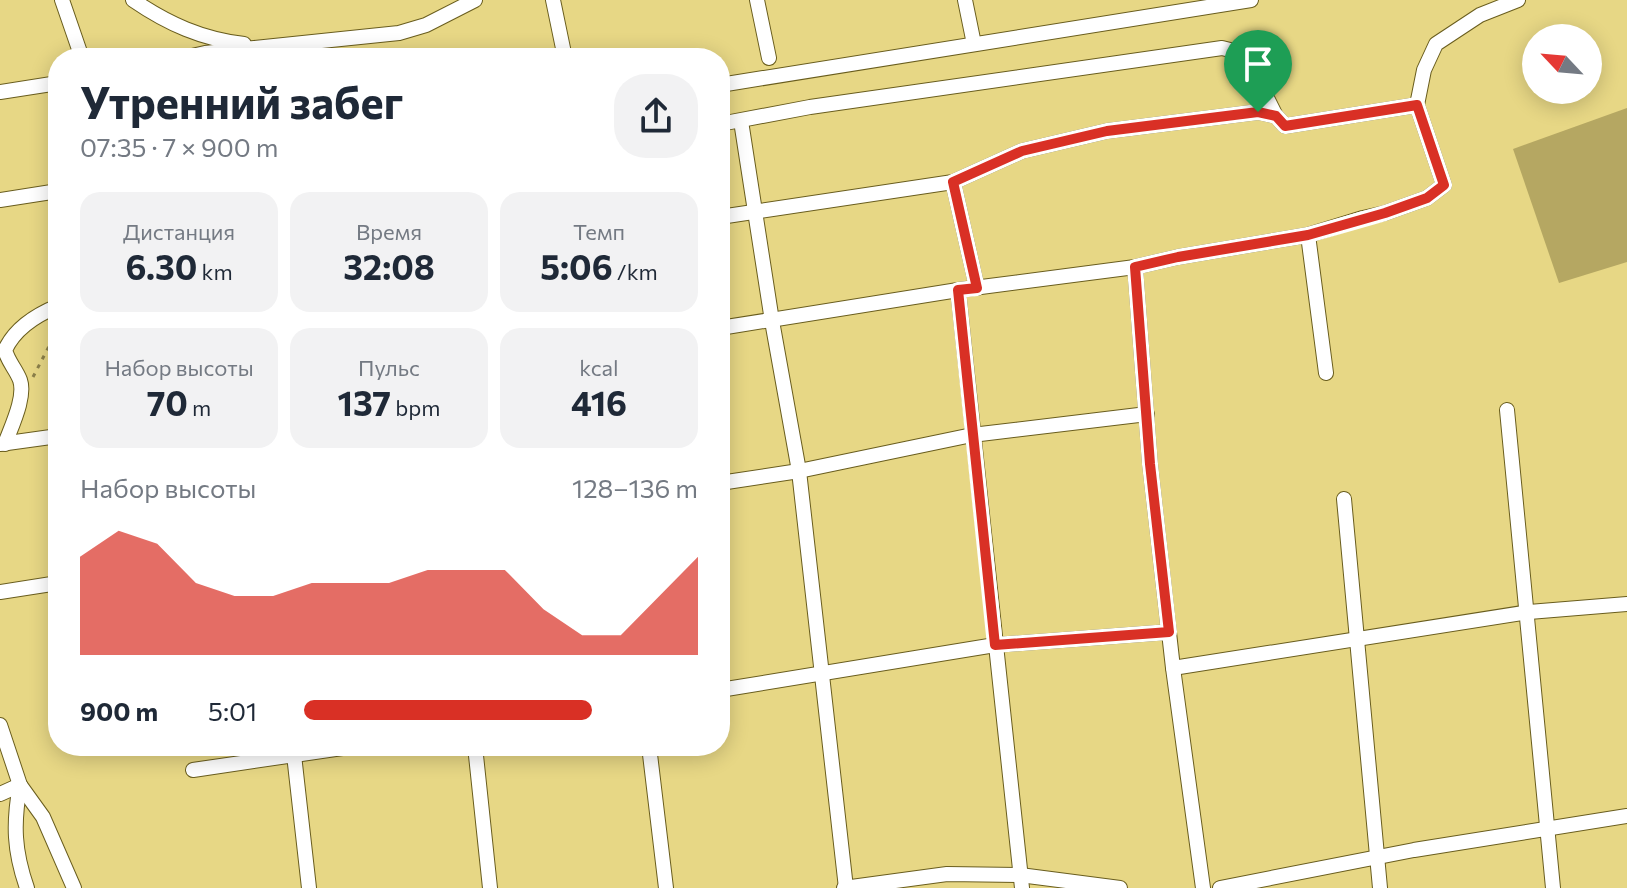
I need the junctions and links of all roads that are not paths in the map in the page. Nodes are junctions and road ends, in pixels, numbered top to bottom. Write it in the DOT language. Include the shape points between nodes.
graph roads {
  1 [pos="62,0"];
  2 [pos="133,0"];
  3 [pos="475,0"];
  4 [pos="553,0"];
  5 [pos="757,0"];
  6 [pos="965,0"];
  7 [pos="1251,0"];
  8 [pos="1518,0"];
  9 [pos="974,44"];
  10 [pos="272,47"];
  11 [pos="79,48"];
  12 [pos="261,48"];
  13 [pos="563,48"];
  14 [pos="769,58"];
  15 [pos="730,83"];
  16 [pos="48,85"];
  17 [pos="0,92"];
  18 [pos="1417,105"];
  19 [pos="1276,116"];
  20 [pos="741,121"];
  21 [pos="730,123"];
  22 [pos="953,182"];
  23 [pos="48,193"];
  24 [pos="0,200"];
  25 [pos="756,212"];
  26 [pos="730,216"];
  27 [pos="1308,235"];
  28 [pos="1135,267"];
  29 [pos="977,288"];
  30 [pos="958,290"];
  31 [pos="48,312"];
  32 [pos="772,321"];
  33 [pos="730,327"];
  34 [pos="1326,373"];
  35 [pos="1507,410"];
  36 [pos="1147,414"];
  37 [pos="972,435"];
  38 [pos="48,437"];
  39 [pos="3,444"];
  40 [pos="799,471"];
  41 [pos="730,481"];
  42 [pos="1344,499"];
  43 [pos="48,585"];
  44 [pos="0,592"];
  45 [pos="1627,604"];
  46 [pos="1529,612"];
  47 [pos="1169,632"];
  48 [pos="1356,639"];
  49 [pos="995,645"];
  50 [pos="1173,668"];
  51 [pos="822,673"];
  52 [pos="730,688"];
  53 [pos="0,725"];
  54 [pos="264,756"];
  55 [pos="295,756"];
  56 [pos="476,756"];
  57 [pos="650,756"];
  58 [pos="193,770"];
  59 [pos="20,785"];
  60 [pos="0,794"];
  61 [pos="1627,816"];
  62 [pos="1549,827"];
  63 [pos="1377,856"];
  64 [pos="1021,882"];
  65 [pos="27,888"];
  66 [pos="74,888"];
  67 [pos="309,888"];
  68 [pos="490,888"];
  69 [pos="666,888"];
  70 [pos="846,888"];
  71 [pos="1120,888"];
  72 [pos="1203,888"];
  73 [pos="1220,888"];
  74 [pos="1380,888"];
  75 [pos="1553,888"];
  1 -- 11 [label="street"];
  2 -- 10 [label="street" via="184,30"];
  3 -- 10 [label="street" via="399,33"];
  4 -- 13 [label="street"];
  5 -- 14 [label="street"];
  6 -- 9 [label="street"];
  7 -- 9 [label="street"];
  8 -- 18 [label="street" via="1480,15 1436,44"];
  9 -- 15 [label="street"];
  10 -- 12 [label="street"];
  16 -- 17 [label="street"];
  18 -- 19 [label="street" via="1285,126"];
  18 -- 27 [label="street" via="1444,185 1427,198"];
  19 -- 20 [label="street" via="1250,64 1238,52 1222,48"];
  19 -- 22 [label="street" via="1258,112 1107,131 1022,151"];
  20 -- 21 [label="street"];
  20 -- 25 [label="street"];
  22 -- 25 [label="street"];
  22 -- 29 [label="street"];
  23 -- 24 [label="street"];
  25 -- 26 [label="street"];
  25 -- 32 [label="street"];
  27 -- 28 [label="street"];
  27 -- 34 [label="street"];
  28 -- 29 [label="street"];
  28 -- 36 [label="street"];
  29 -- 30 [label="street"];
  30 -- 32 [label="street"];
  30 -- 37 [label="street"];
  31 -- 39 [label="street" via="21,328 5,350 21,381"];
  32 -- 33 [label="street"];
  32 -- 40 [label="street"];
  35 -- 46 [label="street"];
  36 -- 37 [label="street"];
  36 -- 47 [label="street"];
  37 -- 40 [label="street"];
  37 -- 49 [label="street"];
  38 -- 39 [label="street"];
  40 -- 41 [label="street"];
  40 -- 51 [label="street"];
  42 -- 48 [label="street"];
  43 -- 44 [label="street"];
  45 -- 46 [label="street"];
  46 -- 48 [label="street"];
  46 -- 62 [label="street"];
  47 -- 49 [label="street"];
  47 -- 50 [label="street"];
  48 -- 50 [label="street"];
  48 -- 63 [label="street"];
  49 -- 51 [label="street"];
  49 -- 64 [label="street"];
  50 -- 72 [label="street"];
  51 -- 52 [label="street"];
  51 -- 70 [label="street"];
  53 -- 59 [label="street"];
  54 -- 58 [label="street"];
  55 -- 67 [label="street"];
  56 -- 68 [label="street"];
  57 -- 69 [label="street"];
  59 -- 60 [label="street"];
  59 -- 65 [label="street" via="14,819"];
  59 -- 66 [label="street" via="43,817"];
  61 -- 62 [label="street"];
  62 -- 63 [label="street"];
  62 -- 75 [label="street"];
  63 -- 73 [label="street"];
  63 -- 74 [label="street"];
  64 -- 70 [label="street" via="947,874"];
  64 -- 71 [label="street"];
}
